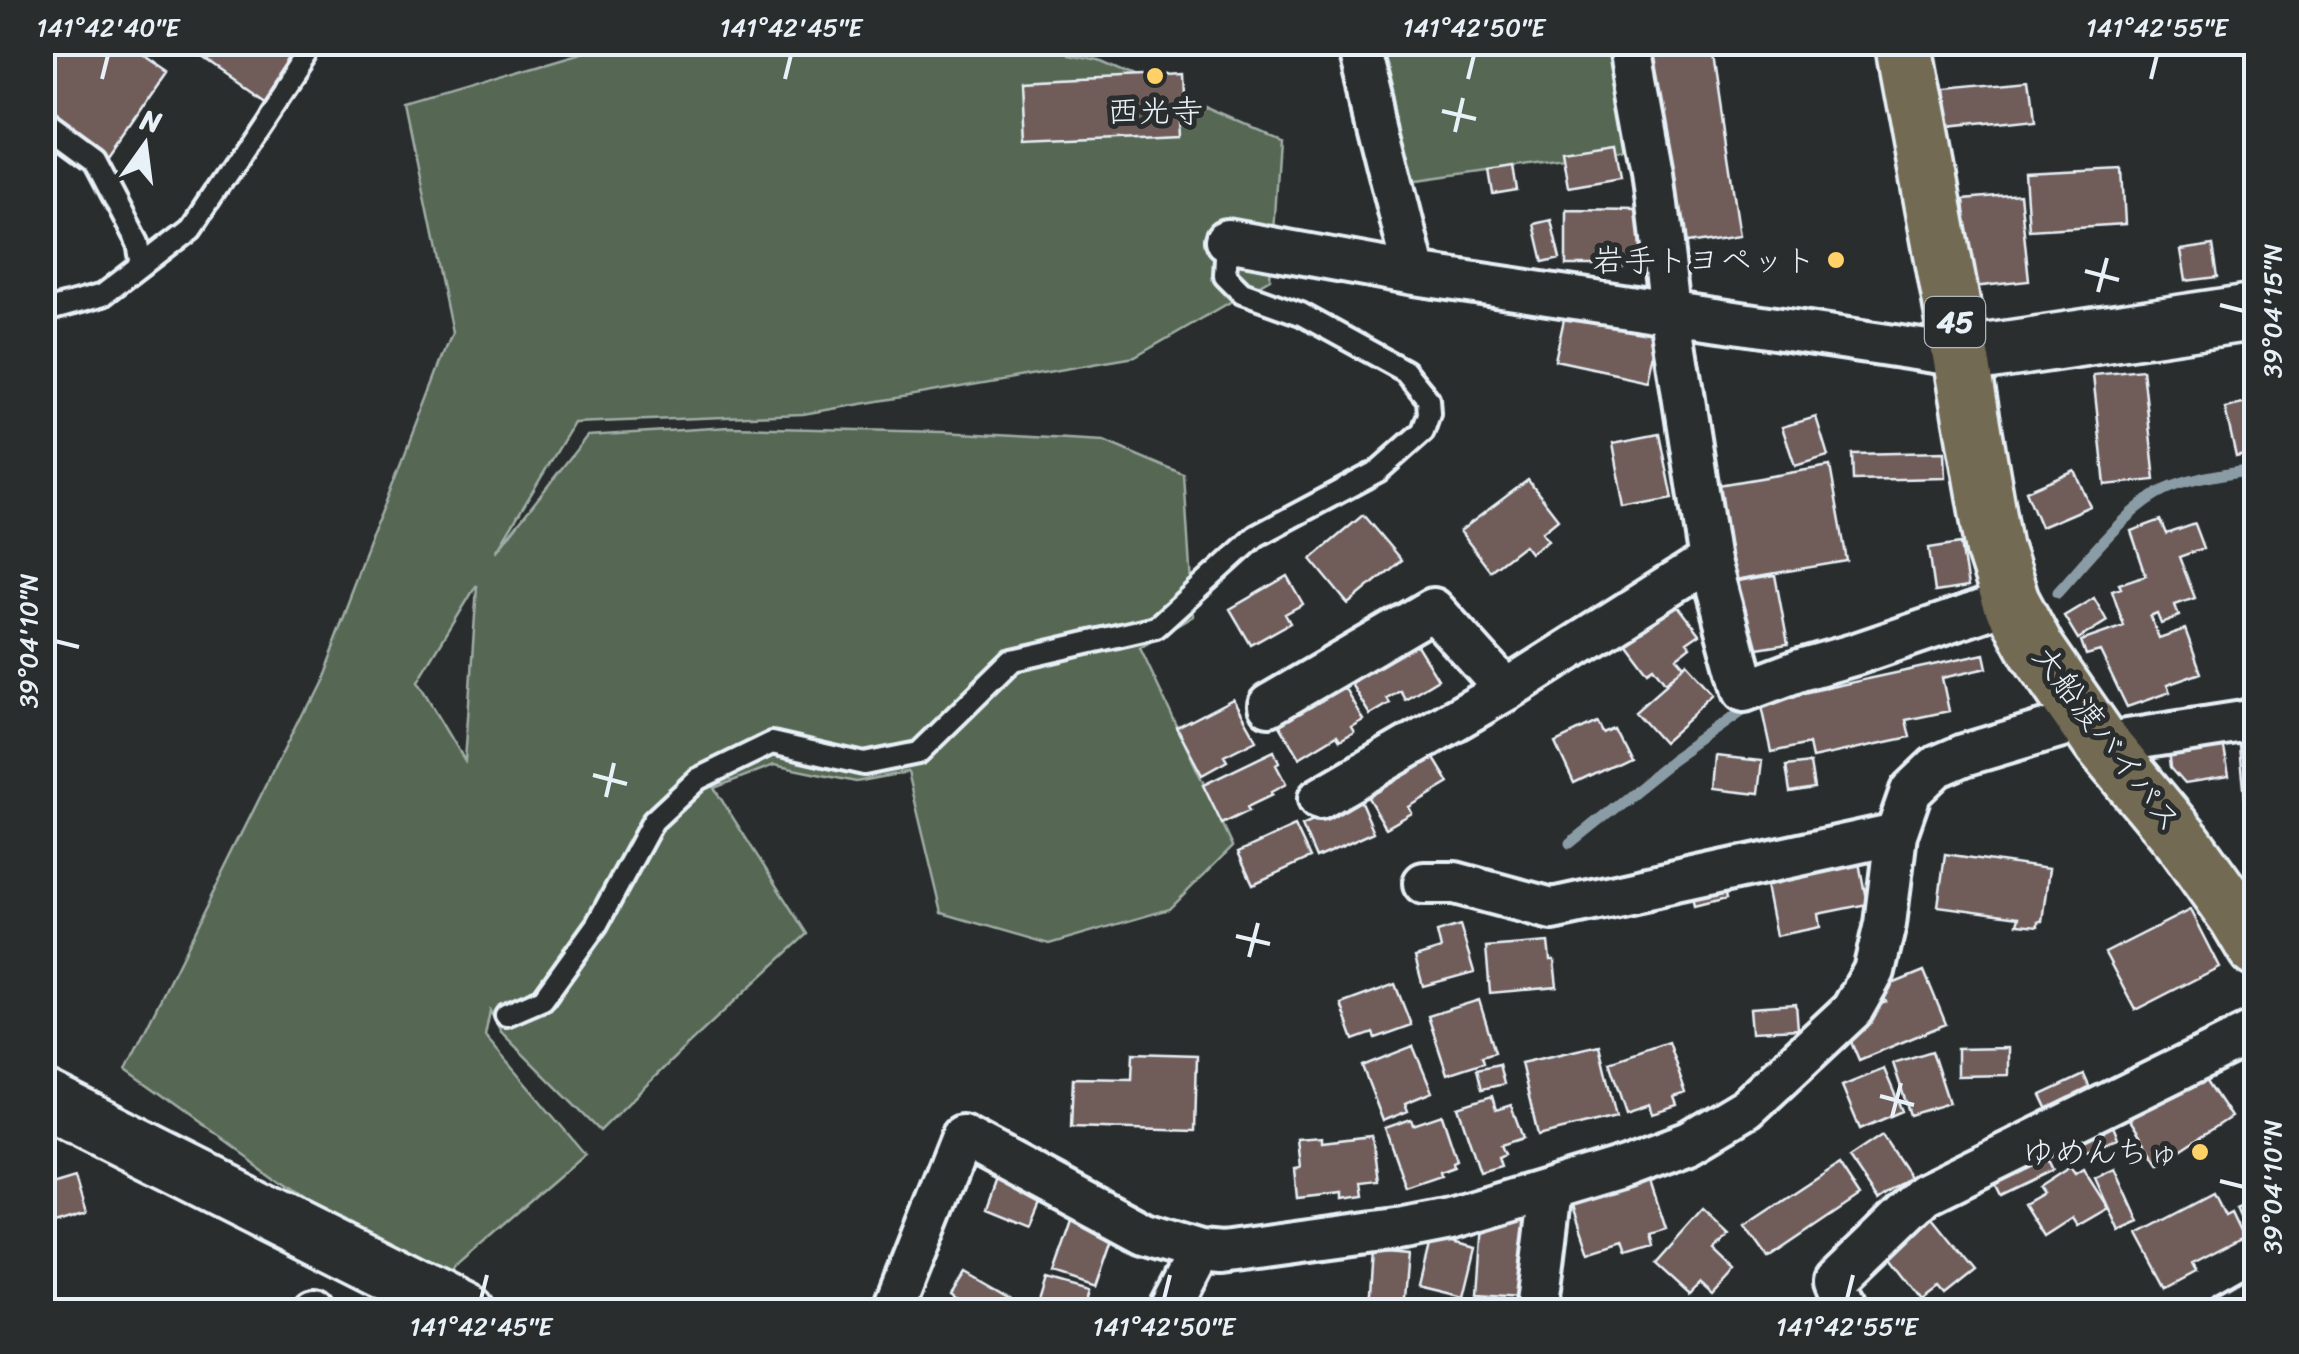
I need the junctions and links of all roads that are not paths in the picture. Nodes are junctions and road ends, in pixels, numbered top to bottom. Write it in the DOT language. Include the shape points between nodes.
graph roads {
  1 [pos="315,42"];
  2 [pos="1357,42"];
  3 [pos="1629,42"];
  4 [pos="1903,42"];
  5 [pos="42,122"];
  6 [pos="1227,240"];
  7 [pos="142,265"];
  8 [pos="1415,274"];
  9 [pos="1670,311"];
  10 [pos="42,312"];
  11 [pos="2256,312"];
  12 [pos="1961,356"];
  13 [pos="1710,561"];
  14 [pos="2011,601"];
  15 [pos="1506,690"];
  16 [pos="1269,705"];
  17 [pos="2256,720"];
  18 [pos="2094,732"];
  19 [pos="1319,799"];
  20 [pos="1896,834"];
  21 [pos="1424,883"];
  22 [pos="2256,949"];
  23 [pos="506,1015"];
  24 [pos="2256,1031"];
  25 [pos="42,1098"];
  26 [pos="1551,1190"];
  27 [pos="1200,1251"];
  28 [pos="2256,1296"];
  29 [pos="464,1311"];
  30 [pos="892,1312"];
  31 [pos="1168,1312"];
  32 [pos="1536,1312"];
  33 [pos="1849,1312"];
  34 [pos="2228,1312"];
  1 -- 7 [label="lane" via="191,228"];
  2 -- 8 [label="street"];
  3 -- 9 [label="street"];
  4 -- 12 [label="highway, 大船渡バイパス / 45"];
  5 -- 7 [label="lane" via="96,161 138,243"];
  6 -- 8 [label="street"];
  6 -- 23 [label="lane" via="1225,276 1242,292 1301,314 1405,371 1428,399 1423,431 1378,471 1256,536 1156,627 1013,660 918,753 864,764 772,743 698,779 654,821 597,924 543,999"];
  7 -- 10 [label="lane" via="103,295"];
  8 -- 9 [label="street"];
  9 -- 12 [label="street"];
  9 -- 13 [label="street"];
  11 -- 12 [label="street"];
  12 -- 14 [label="highway, 大船渡バイパス / 45" via="1994,548"];
  13 -- 14 [label="street" via="1744,691"];
  13 -- 15 [label="street"];
  14 -- 18 [label="highway, 大船渡バイパス / 45"];
  15 -- 16 [label="street" via="1433,609"];
  15 -- 19 [label="street"];
  17 -- 18 [label="street"];
  18 -- 20 [label="street" via="1936,766 1912,791"];
  18 -- 22 [label="highway, 大船渡バイパス / 45" via="2184,843"];
  20 -- 21 [label="street" via="1552,909 1454,883"];
  20 -- 26 [label="street" via="1874,971 1852,1010 1747,1108 1690,1142"];
  24 -- 33 [label="street" via="1924,1194 1836,1280"];
  25 -- 29 [label="street"];
  26 -- 27 [label="street" via="1404,1228"];
  26 -- 32 [label="street"];
  27 -- 30 [label="street" via="1144,1234 962,1136"];
  27 -- 31 [label="street"];
  28 -- 34 [label="street"];
}
